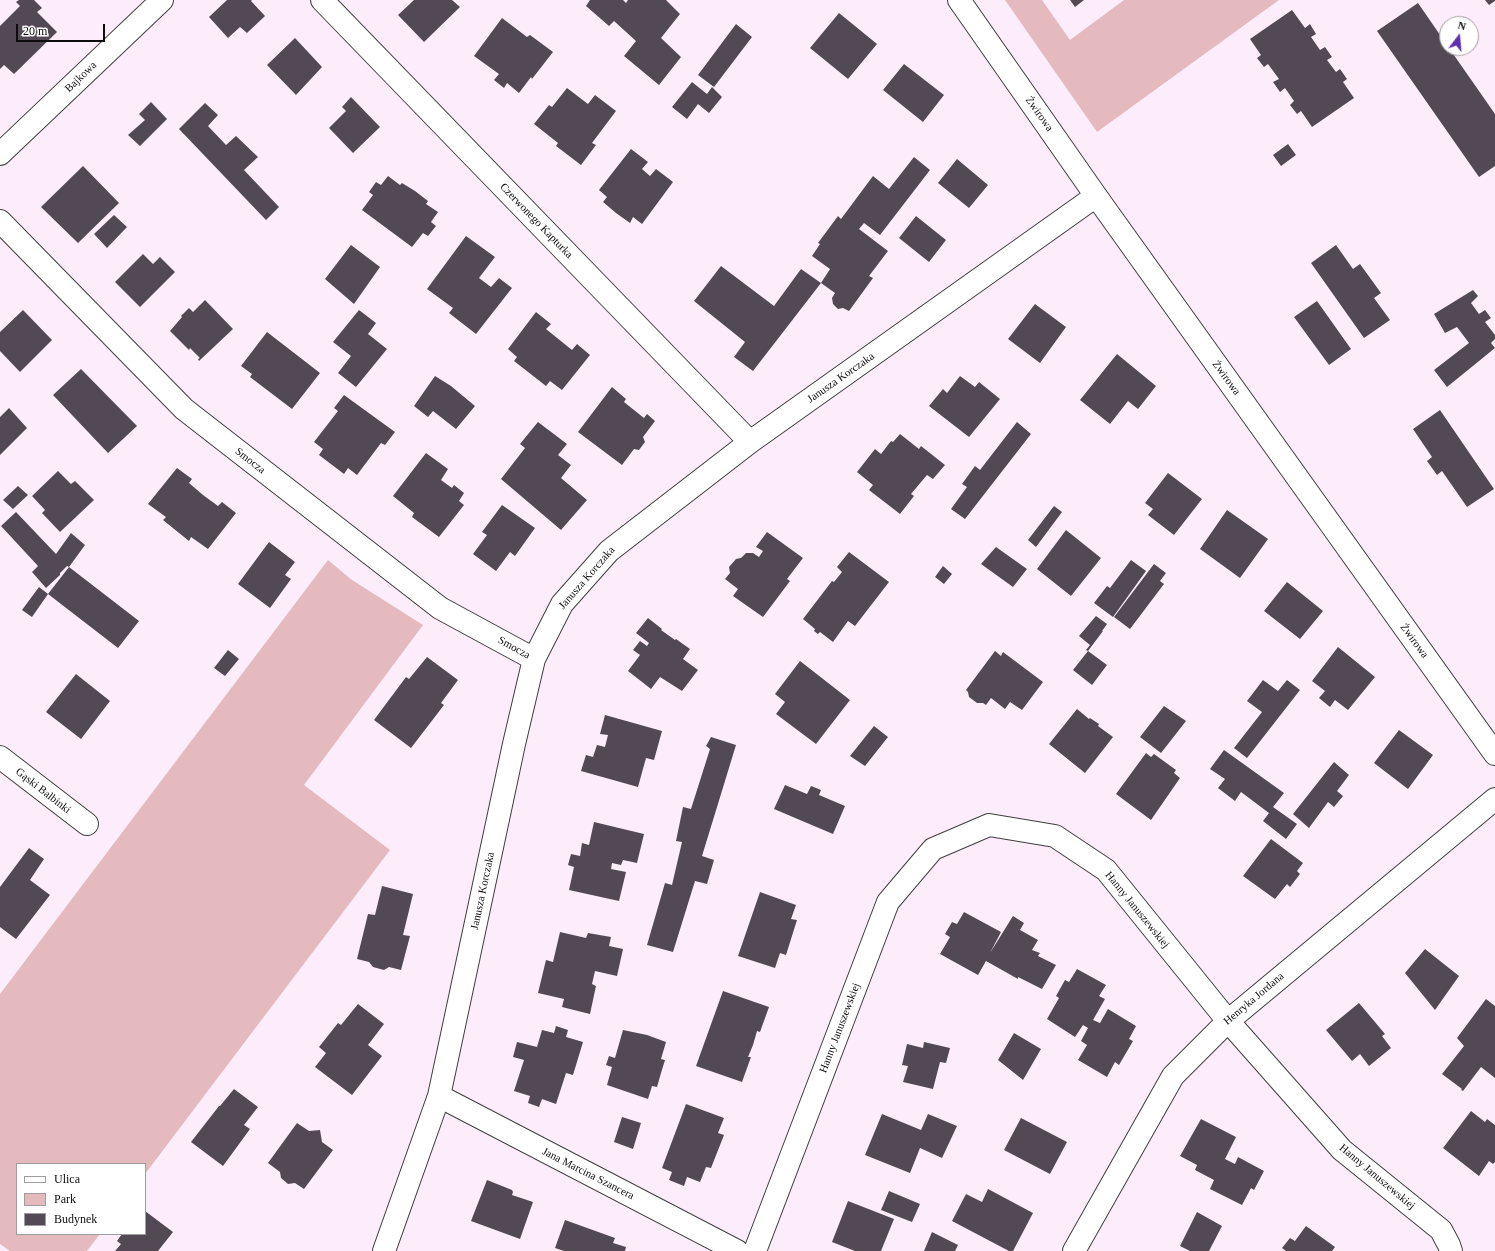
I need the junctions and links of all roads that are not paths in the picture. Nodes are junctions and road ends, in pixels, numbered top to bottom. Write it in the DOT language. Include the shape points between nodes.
graph roads {
  1 [pos="162,0"];
  2 [pos="322,0"];
  3 [pos="959,0"];
  4 [pos="0,154"];
  5 [pos="1096,196"];
  6 [pos="0,221"];
  7 [pos="750,442"];
  8 [pos="534,659"];
  9 [pos="1495,753"];
  10 [pos="0,757"];
  11 [pos="1495,799"];
  12 [pos="87,824"];
  13 [pos="1228,1021"];
  14 [pos="439,1096"];
  15 [pos="384,1251"];
  16 [pos="737,1251"];
  17 [pos="755,1251"];
  18 [pos="1074,1251"];
  19 [pos="1451,1251"];
  1 -- 4 [label="street, Bajkowa"];
  2 -- 7 [label="street, Czerwonego Kapturka"];
  3 -- 5 [label="street, Żwirowa"];
  5 -- 7 [label="street, Janusza Korczaka"];
  5 -- 9 [label="street, Żwirowa"];
  6 -- 8 [label="street, Smocza" via="184,409 440,608"];
  7 -- 8 [label="street, Janusza Korczaka" via="609,551 562,604"];
  8 -- 14 [label="street, Janusza Korczaka"];
  10 -- 12 [label="street, Gąski Balbinki"];
  11 -- 13 [label="street, Henryka Jordana"];
  13 -- 17 [label="street, Hanny Januszewskiej" via="1106,870 1055,836 989,825 933,849 888,902"];
  13 -- 18 [label="street, Henryka Jordana" via="1173,1076"];
  13 -- 19 [label="street, Hanny Januszewskiej" via="1342,1150 1441,1230"];
  14 -- 15 [label="street, Janusza Korczaka"];
  14 -- 16 [label="street, Jana Marcina Szancera"];
}
